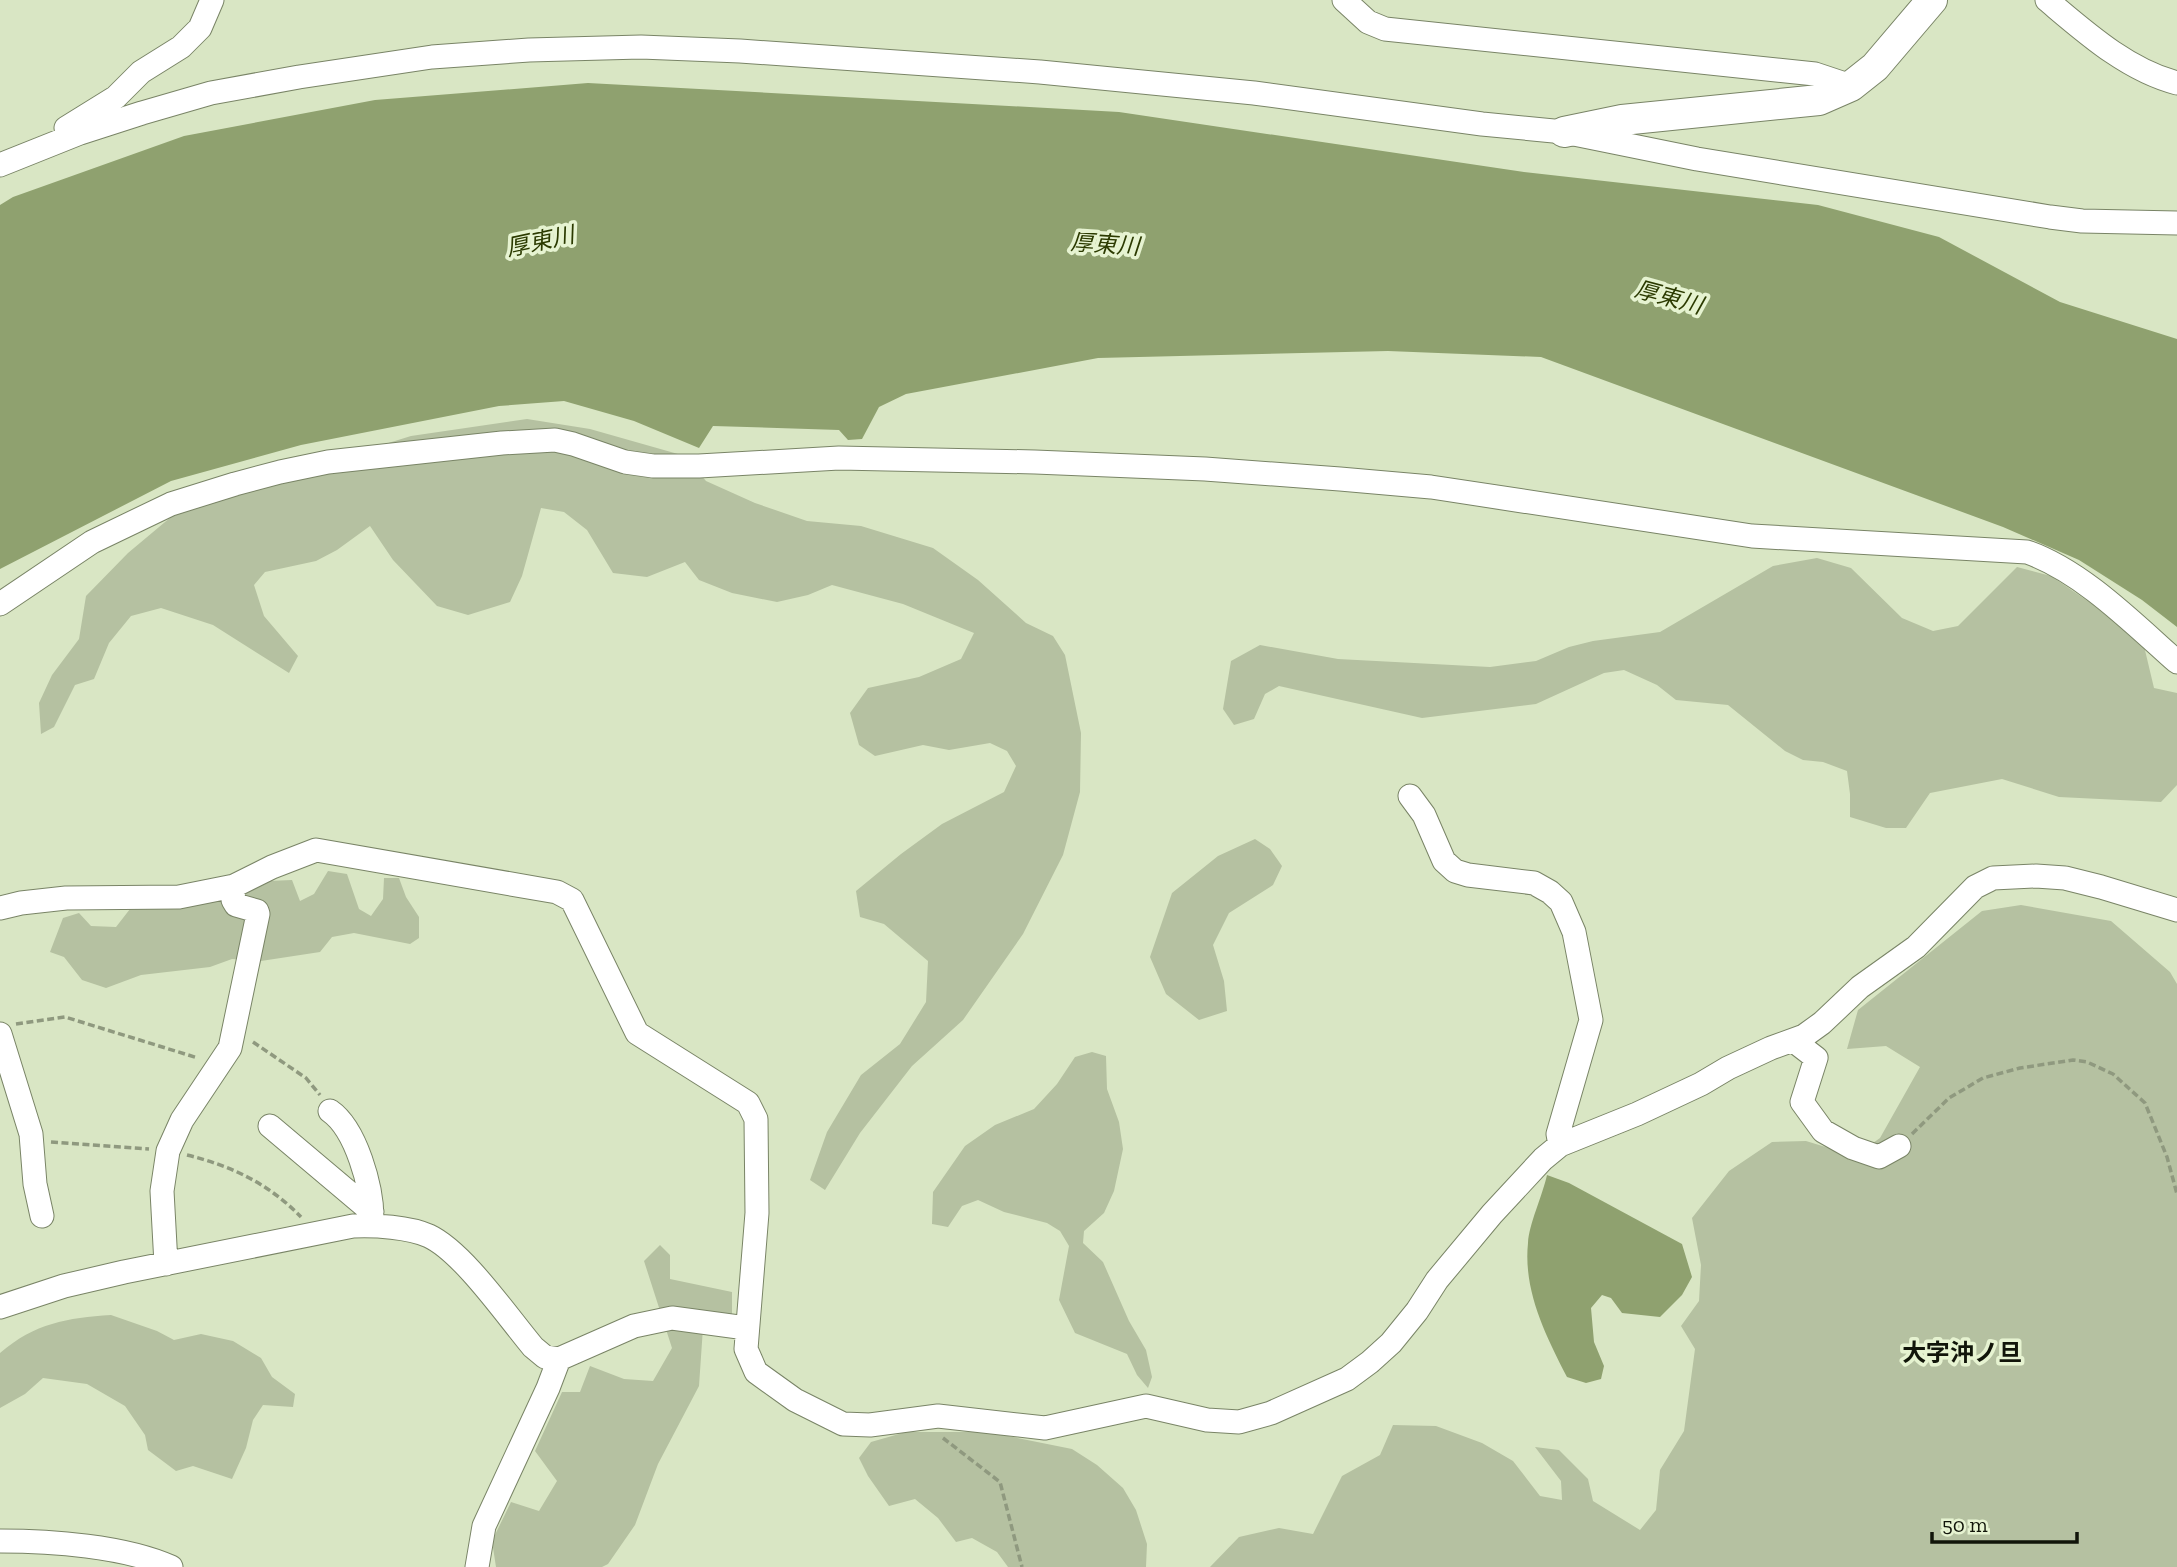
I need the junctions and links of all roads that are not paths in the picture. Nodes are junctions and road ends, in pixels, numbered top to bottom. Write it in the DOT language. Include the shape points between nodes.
graph roads {
  1 [pos="212,0"];
  2 [pos="1344,0"];
  3 [pos="1932,0"];
  4 [pos="2047,0"];
  5 [pos="2177,83"];
  6 [pos="1851,86"];
  7 [pos="1564,132"];
  8 [pos="47,146"];
  9 [pos="0,165"];
  10 [pos="2177,223"];
  11 [pos="0,604"];
  12 [pos="2177,662"];
  13 [pos="1410,796"];
  14 [pos="234,886"];
  15 [pos="0,908"];
  16 [pos="2177,910"];
  17 [pos="6,1029"];
  18 [pos="1794,1041"];
  19 [pos="330,1111"];
  20 [pos="270,1126"];
  21 [pos="1560,1145"];
  22 [pos="1899,1146"];
  23 [pos="42,1216"];
  24 [pos="372,1219"];
  25 [pos="166,1264"];
  26 [pos="0,1307"];
  27 [pos="746,1328"];
  28 [pos="559,1359"];
  29 [pos="0,1541"];
  30 [pos="171,1567"];
  31 [pos="477,1567"];
  1 -- 8 [label="street" via="200,28 181,47 141,72 116,97 52,136"];
  2 -- 6 [label="street" via="1368,22 1385,29 1815,74"];
  3 -- 6 [label="street" via="1875,67"];
  4 -- 5 [label="street" via="2140,68"];
  6 -- 7 [label="street" via="1819,100 1622,120"];
  7 -- 8 [label="street" via="1040,72 641,47 432,57 299,77 211,93"];
  7 -- 10 [label="street" via="2050,218"];
  8 -- 9 [label="street"];
  11 -- 12 [label="street" via="92,541 171,504 235,484 328,462 555,440 653,466 839,458 1087,464 1340,479 1431,487 1752,536 2027,552 2047,559 2076,579"];
  13 -- 21 [label="street" via="1424,815 1444,861 1455,871 1534,883 1561,902 1574,932 1591,1020 1558,1134"];
  14 -- 15 [label="street" via="179,897 66,898"];
  14 -- 25 [label="street" via="236,905 258,914 230,1048 182,1120 168,1151 162,1191"];
  14 -- 27 [label="street" via="316,850 558,892 572,900 637,1033 748,1103 756,1119 757,1213"];
  16 -- 18 [label="street" via="2065,878 1993,878 1975,887 1916,947"];
  17 -- 23 [label="street" via="31,1134"];
  18 -- 21 [label="street"];
  18 -- 22 [label="street" via="1816,1058 1802,1102 1823,1131 1878,1157"];
  19 -- 24 [label="street" via="341,1118 362,1163"];
  20 -- 24 [label="street"];
  21 -- 27 [label="street" via="1492,1214 1391,1343 1370,1362 1347,1379 1239,1422 1146,1406 1045,1428 938,1416 843,1424 795,1401 756,1372 746,1349"];
  24 -- 25 [label="street"];
  24 -- 28 [label="street" via="446,1246 533,1347 545,1357"];
  25 -- 26 [label="street" via="64,1286"];
  27 -- 28 [label="street" via="671,1318 634,1326"];
  28 -- 31 [label="street" via="484,1525"];
  29 -- 30 [label="street" via="47,1541 150,1557"];
}
